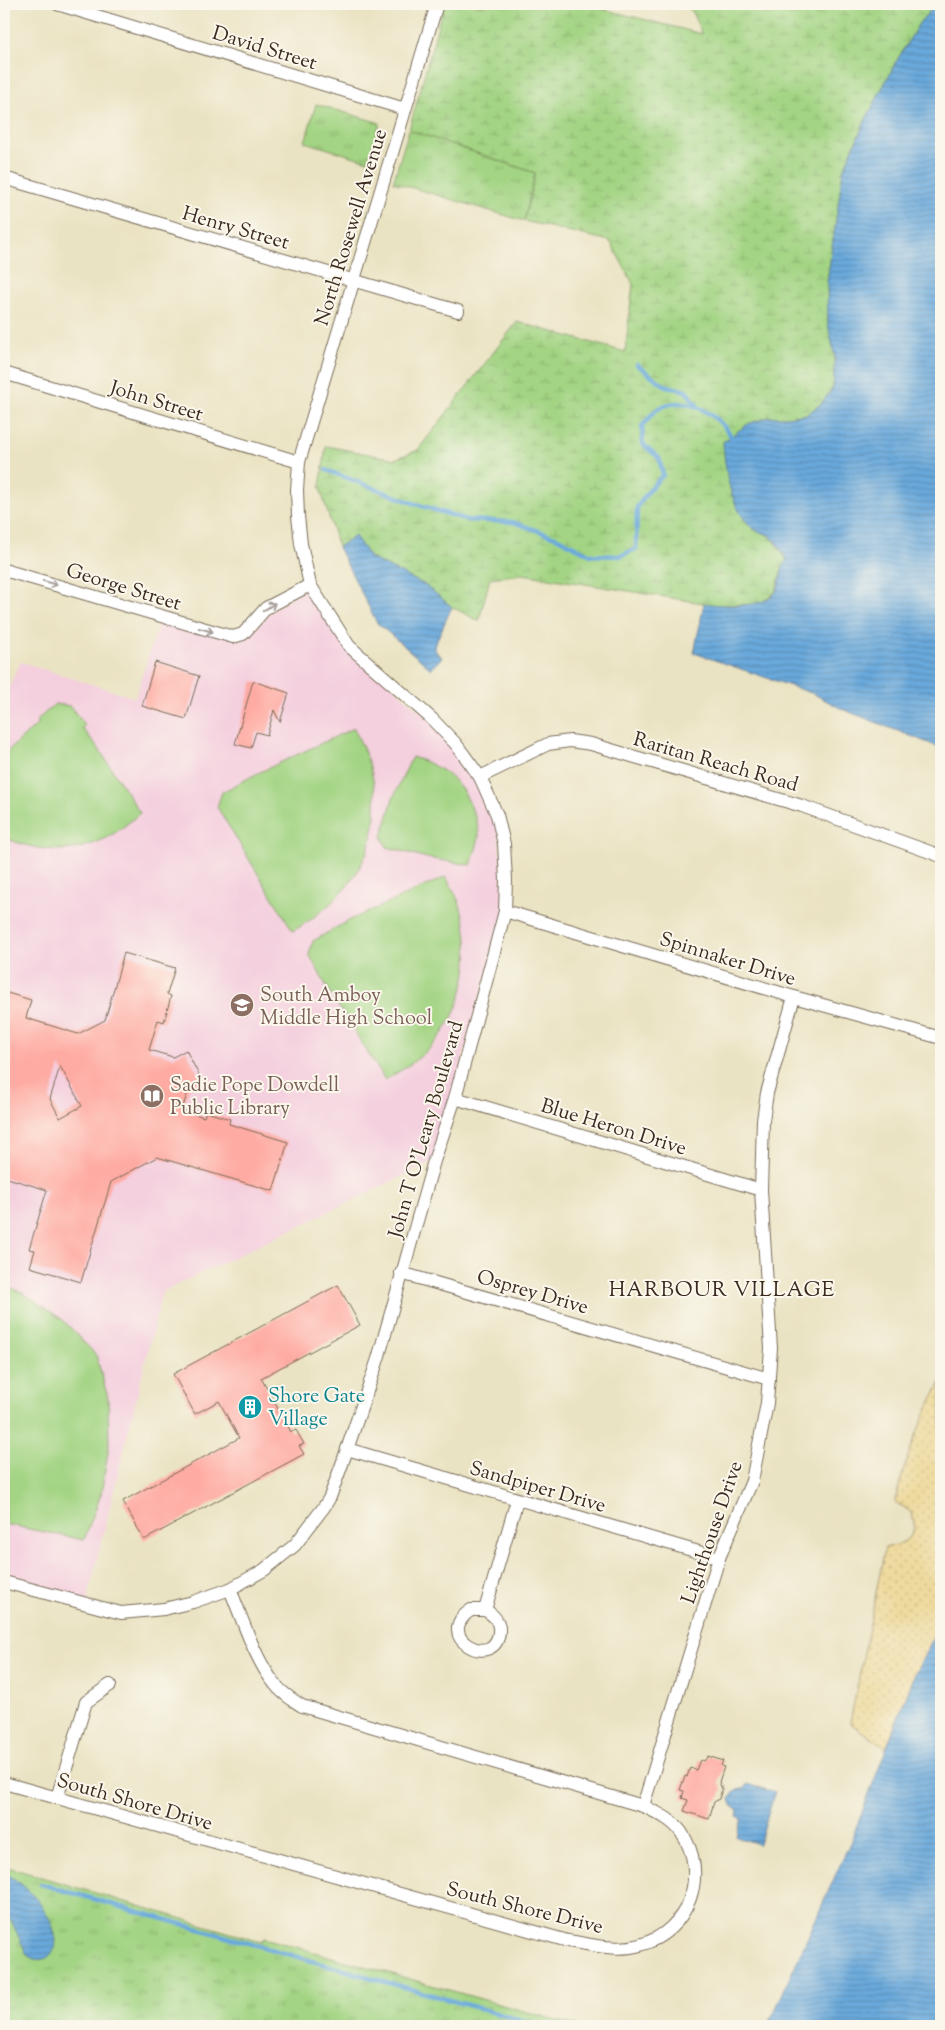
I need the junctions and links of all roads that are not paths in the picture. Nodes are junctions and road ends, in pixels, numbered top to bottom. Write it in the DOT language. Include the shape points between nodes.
graph roads {
  1 [pos="57,4"];
  2 [pos="437,4"];
  3 [pos="405,109"];
  4 [pos="4,178"];
  5 [pos="352,280"];
  6 [pos="458,311"];
  7 [pos="4,373"];
  8 [pos="299,462"];
  9 [pos="4,570"];
  10 [pos="310,585"];
  11 [pos="480,777"];
  12 [pos="941,856"];
  13 [pos="505,911"];
  14 [pos="794,997"];
  15 [pos="941,1038"];
  16 [pos="455,1098"];
  17 [pos="762,1190"];
  18 [pos="402,1273"];
  19 [pos="769,1379"];
  20 [pos="348,1449"];
  21 [pos="517,1500"];
  22 [pos="719,1558"];
  23 [pos="4,1582"];
  24 [pos="230,1589"];
  25 [pos="485,1610"];
  26 [pos="110,1685"];
  27 [pos="4,1783"];
  28 [pos="58,1798"];
  29 [pos="643,1806"];
  1 -- 3 [label="street, David Street"];
  2 -- 3 [label="street, North Rosewell Avenue"];
  3 -- 5 [label="street, North Rosewell Avenue"];
  4 -- 5 [label="street, Henry Street"];
  5 -- 6 [label="street, Henry Street"];
  5 -- 8 [label="street, North Rosewell Avenue"];
  7 -- 8 [label="street, John Street"];
  8 -- 10 [label="street, John T O'Leary Boulevard" via="296,490 300,544"];
  9 -- 10 [label="street, George Street, one-way" via="233,637 243,634 266,608"];
  10 -- 11 [label="street, John T O'Leary Boulevard" via="350,646 432,719 456,744"];
  11 -- 12 [label="street, Raritan Reach Road" via="548,744 584,743 802,806"];
  11 -- 13 [label="street, John T O'Leary Boulevard" via="504,844"];
  13 -- 14 [label="street, Spinnaker Drive"];
  13 -- 16 [label="street, John T O'Leary Boulevard"];
  14 -- 15 [label="street, Spinnaker Drive"];
  14 -- 17 [label="street, Lighthouse Drive" via="767,1093 763,1120"];
  16 -- 17 [label="street, Blue Heron Drive"];
  16 -- 18 [label="street, John T O'Leary Boulevard"];
  17 -- 19 [label="street, Lighthouse Drive" via="771,1348"];
  18 -- 19 [label="street, Osprey Drive"];
  18 -- 20 [label="street, John T O'Leary Boulevard"];
  19 -- 22 [label="street, Lighthouse Drive" via="752,1481"];
  20 -- 21 [label="street, Sandpiper Drive"];
  20 -- 24 [label="street, John T O'Leary Boulevard" via="330,1497 295,1545 264,1570"];
  21 -- 22 [label="street, Sandpiper Drive"];
  21 -- 25 [label="street"];
  22 -- 29 [label="street, Lighthouse Drive"];
  23 -- 24 [label="street, John T O'Leary Boulevard" via="121,1613 164,1609"];
  24 -- 29 [label="street, South Shore Drive" via="264,1668 275,1685 302,1706"];
  26 -- 28 [label="street" via="86,1702"];
  27 -- 28 [label="street, South Shore Drive"];
  28 -- 29 [label="street, South Shore Drive" via="568,1941 614,1948 637,1946 663,1934 685,1912 692,1893 694,1862 680,1830 666,1817"];
}
